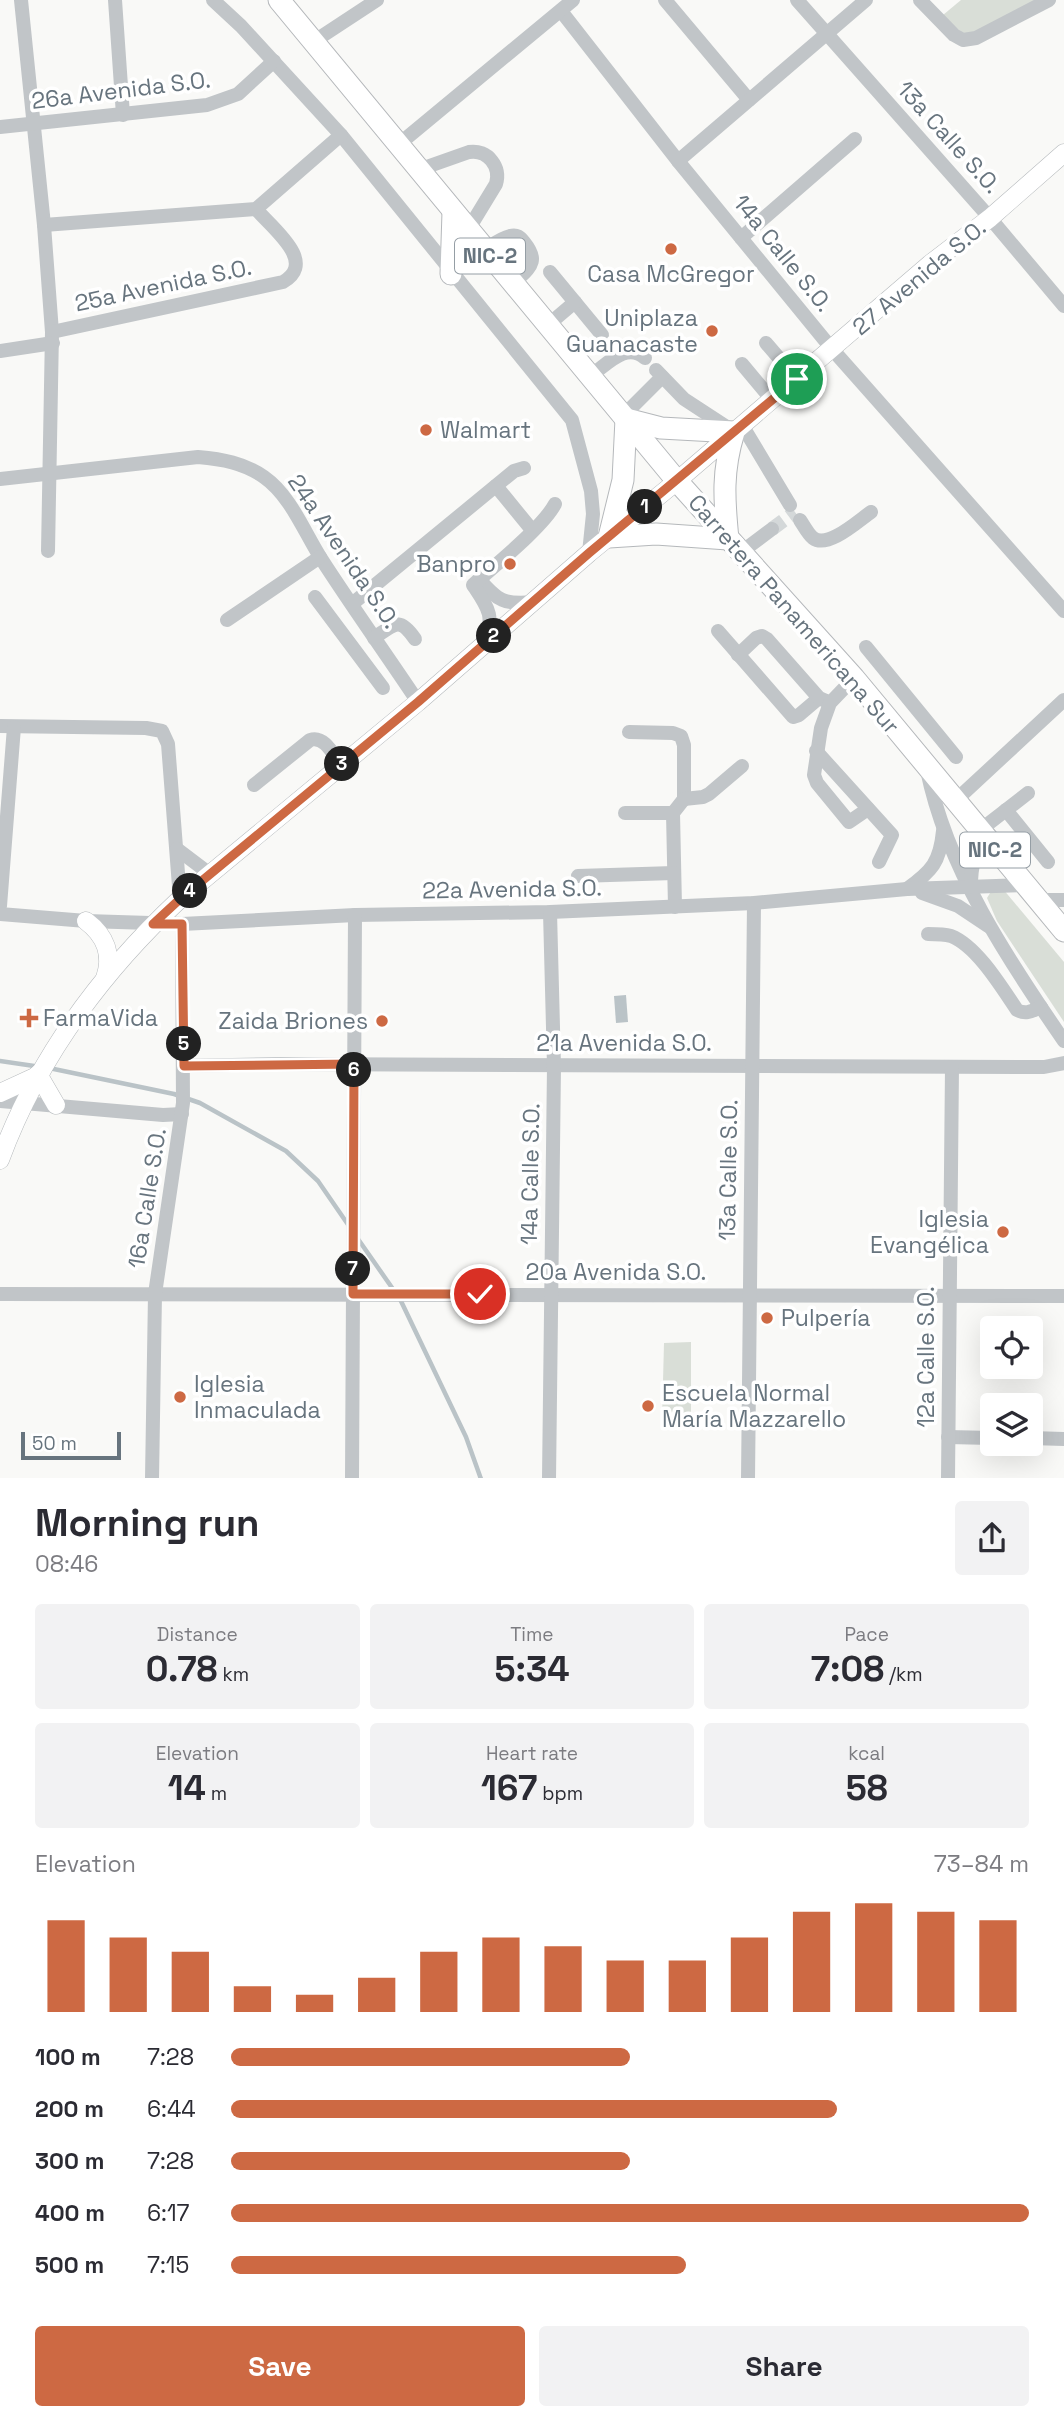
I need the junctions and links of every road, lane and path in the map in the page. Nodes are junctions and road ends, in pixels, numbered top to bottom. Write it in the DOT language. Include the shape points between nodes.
graph roads {
  1 [pos="21,0"];
  2 [pos="115,0"];
  3 [pos="213,0"];
  4 [pos="377,0"];
  5 [pos="573,0"];
  6 [pos="665,0"];
  7 [pos="797,0"];
  8 [pos="866,0"];
  9 [pos="920,0"];
  10 [pos="1049,0"];
  11 [pos="280,1"];
  12 [pos="561,11"];
  13 [pos="827,35"];
  14 [pos="313,43"];
  15 [pos="274,61"];
  16 [pos="750,100"];
  17 [pos="123,115"];
  18 [pos="34,124"];
  19 [pos="0,127"];
  20 [pos="341,135"];
  21 [pos="855,139"];
  22 [pos="398,145"];
  23 [pos="1064,153"];
  24 [pos="678,161"];
  25 [pos="418,170"];
  26 [pos="256,209"];
  27 [pos="453,212"];
  28 [pos="990,218"];
  29 [pos="44,225"];
  30 [pos="468,230"];
  31 [pos="741,238"];
  32 [pos="485,250"];
  33 [pos="550,272"];
  34 [pos="451,274"];
  35 [pos="513,284"];
  36 [pos="575,302"];
  37 [pos="1064,306"];
  38 [pos="548,326"];
  39 [pos="601,335"];
  40 [pos="52,337"];
  41 [pos="766,343"];
  42 [pos="832,349"];
  43 [pos="0,351"];
  44 [pos="645,358"];
  45 [pos="742,364"];
  46 [pos="590,376"];
  47 [pos="797,379"];
  48 [pos="772,400"];
  49 [pos="625,417"];
  50 [pos="738,429"];
  51 [pos="524,468"];
  52 [pos="51,472"];
  53 [pos="0,478"];
  54 [pos="677,481"];
  55 [pos="496,486"];
  56 [pos="555,504"];
  57 [pos="790,505"];
  58 [pos="871,512"];
  59 [pos="800,520"];
  60 [pos="772,529"];
  61 [pos="532,530"];
  62 [pos="609,537"];
  63 [pos="734,546"];
  64 [pos="48,551"];
  65 [pos="589,553"];
  66 [pos="320,557"];
  67 [pos="476,582"];
  68 [pos="315,597"];
  69 [pos="534,602"];
  70 [pos="352,604"];
  71 [pos="1064,611"];
  72 [pos="227,620"];
  73 [pos="718,631"];
  74 [pos="374,638"];
  75 [pos="415,639"];
  76 [pos="483,646"];
  77 [pos="866,647"];
  78 [pos="738,654"];
  79 [pos="387,655"];
  80 [pos="368,668"];
  81 [pos="854,678"];
  82 [pos="383,688"];
  83 [pos="1064,700"];
  84 [pos="825,701"];
  85 [pos="418,702"];
  86 [pos="924,718"];
  87 [pos="7,726"];
  88 [pos="629,732"];
  89 [pos="902,737"];
  90 [pos="816,751"];
  91 [pos="956,757"];
  92 [pos="341,765"];
  93 [pos="741,766"];
  94 [pos="927,768"];
  95 [pos="254,785"];
  96 [pos="1028,793"];
  97 [pos="684,799"];
  98 [pos="955,801"];
  99 [pos="868,808"];
  100 [pos="1006,810"];
  101 [pos="625,813"];
  102 [pos="673,813"];
  103 [pos="943,831"];
  104 [pos="984,837"];
  105 [pos="177,849"];
  106 [pos="879,862"];
  107 [pos="1048,862"];
  108 [pos="674,873"];
  109 [pos="209,874"];
  110 [pos="579,876"];
  111 [pos="971,888"];
  112 [pos="907,889"];
  113 [pos="1031,893"];
  114 [pos="180,899"];
  115 [pos="1064,901"];
  116 [pos="754,903"];
  117 [pos="0,906"];
  118 [pos="675,907"];
  119 [pos="550,912"];
  120 [pos="0,914"];
  121 [pos="355,915"];
  122 [pos="86,921"];
  123 [pos="153,924"];
  124 [pos="182,924"];
  125 [pos="992,929"];
  126 [pos="1064,932"];
  127 [pos="928,934"];
  128 [pos="1010,960"];
  129 [pos="990,969"];
  130 [pos="105,978"];
  131 [pos="1041,1007"];
  132 [pos="1064,1041"];
  133 [pos="1064,1063"];
  134 [pos="354,1064"];
  135 [pos="184,1066"];
  136 [pos="554,1066"];
  137 [pos="752,1066"];
  138 [pos="952,1067"];
  139 [pos="40,1070"];
  140 [pos="0,1093"];
  141 [pos="0,1101"];
  142 [pos="24,1102"];
  143 [pos="56,1105"];
  144 [pos="183,1108"];
  145 [pos="0,1160"];
  146 [pos="0,1294"];
  147 [pos="155,1294"];
  148 [pos="353,1294"];
  149 [pos="551,1294"];
  150 [pos="749,1295"];
  151 [pos="948,1296"];
  152 [pos="1064,1296"];
  153 [pos="948,1437"];
  154 [pos="980,1438"];
  155 [pos="1043,1438"];
  156 [pos="1064,1439"];
  157 [pos="152,1478"];
  158 [pos="352,1478"];
  159 [pos="549,1478"];
  160 [pos="748,1478"];
  161 [pos="948,1478"];
  1 -- 18 [label="street"];
  2 -- 17 [label="street"];
  3 -- 15 [label="street"];
  4 -- 14 [label="street"];
  5 -- 12 [label="street"];
  6 -- 16 [label="street"];
  7 -- 13 [label="street, 13a Calle S.O."];
  8 -- 13 [label="street"];
  9 -- 10 [label="street" via="963,40 976,38"];
  11 -- 14 [label="highway, Carretera Panamericana Sur / NIC-2"];
  12 -- 22 [label="street"];
  12 -- 24 [label="street, 14a Calle S.O."];
  13 -- 16 [label="street"];
  13 -- 28 [label="street, 13a Calle S.O."];
  14 -- 22 [label="highway, Carretera Panamericana Sur / NIC-2"];
  15 -- 17 [label="street, 26a Avenida S.O." via="238,94 223,101"];
  15 -- 20 [label="street"];
  16 -- 24 [label="street"];
  17 -- 18 [label="street, 26a Avenida S.O."];
  18 -- 19 [label="street, 26a Avenida S.O."];
  18 -- 29 [label="street"];
  20 -- 26 [label="street"];
  20 -- 34 [label="street"];
  21 -- 31 [label="street"];
  22 -- 25 [label="highway, Carretera Panamericana Sur / NIC-2"];
  23 -- 28 [label="main road, 27 Avenida S.O."];
  24 -- 31 [label="street, 14a Calle S.O."];
  25 -- 27 [label="highway, Carretera Panamericana Sur / NIC-2"];
  25 -- 30 [label="street" via="469,152 485,153 498,176"];
  26 -- 29 [label="street"];
  26 -- 40 [label="street, 25a Avenida S.O." via="293,251 297,270 292,277"];
  27 -- 30 [label="highway, Carretera Panamericana Sur / NIC-2"];
  27 -- 34 [label="highway"];
  28 -- 37 [label="street, 13a Calle S.O."];
  28 -- 42 [label="main road, 27 Avenida S.O."];
  29 -- 40 [label="street"];
  30 -- 32 [label="highway, Carretera Panamericana Sur / NIC-2"];
  31 -- 42 [label="street, 14a Calle S.O."];
  32 -- 35 [label="highway, Carretera Panamericana Sur / NIC-2"];
  32 -- 35 [label="street" via="506,237 519,236 533,258"];
  33 -- 36 [label="street"];
  34 -- 65 [label="street" via="572,420 591,491"];
  35 -- 38 [label="highway, Carretera Panamericana Sur / NIC-2"];
  36 -- 38 [label="street"];
  36 -- 39 [label="street"];
  38 -- 46 [label="highway, Carretera Panamericana Sur / NIC-2"];
  40 -- 43 [label="street, 25a Avenida S.O."];
  40 -- 52 [label="street"];
  41 -- 47 [label="street"];
  42 -- 47 [label="main road, 27 Avenida S.O."];
  42 -- 71 [label="street, 14a Calle S.O."];
  44 -- 46 [label="street" via="639,352 625,352"];
  45 -- 48 [label="street"];
  46 -- 49 [label="highway, Carretera Panamericana Sur / NIC-2"];
  47 -- 48 [label="main road, 27 Avenida S.O."];
  48 -- 50 [label="main road, 27 Avenida S.O."];
  49 -- 50 [label="highway" via="661,428"];
  49 -- 50 [label="street" via="659,374 684,399"];
  49 -- 54 [label="highway, Carretera Panamericana Sur / NIC-2"];
  49 -- 62 [label="highway" via="623,480"];
  50 -- 54 [label="main road, 27 Avenida S.O."];
  50 -- 57 [label="street"];
  50 -- 63 [label="highway" via="727,454 724,479"];
  51 -- 55 [label="street"];
  52 -- 53 [label="street, 24a Avenida S.O."];
  52 -- 64 [label="street"];
  52 -- 66 [label="street, 24a Avenida S.O." via="198,457 247,466 283,495"];
  54 -- 62 [label="main road, 27 Avenida S.O."];
  54 -- 63 [label="highway, Carretera Panamericana Sur / NIC-2"];
  55 -- 61 [label="street"];
  55 -- 70 [label="street"];
  56 -- 61 [label="street"];
  58 -- 59 [label="street" via="831,540 812,537"];
  60 -- 63 [label="street"];
  61 -- 67 [label="street"];
  62 -- 63 [label="highway" via="656,534"];
  62 -- 65 [label="main road, 27 Avenida S.O."];
  63 -- 81 [label="highway, Carretera Panamericana Sur / NIC-2"];
  65 -- 69 [label="main road, 27 Avenida S.O."];
  66 -- 70 [label="street, 24a Avenida S.O."];
  66 -- 72 [label="street"];
  67 -- 69 [label="street" via="507,603"];
  67 -- 76 [label="street" via="490,612"];
  68 -- 80 [label="street"];
  69 -- 76 [label="main road, 27 Avenida S.O."];
  70 -- 74 [label="street, 24a Avenida S.O."];
  73 -- 78 [label="street"];
  74 -- 75 [label="street" via="401,624"];
  74 -- 79 [label="street, 24a Avenida S.O."];
  76 -- 85 [label="main road, 27 Avenida S.O."];
  77 -- 86 [label="street"];
  78 -- 84 [label="street" via="793,717"];
  78 -- 84 [label="street" via="762,636"];
  79 -- 80 [label="street"];
  79 -- 85 [label="street, 24a Avenida S.O."];
  80 -- 82 [label="street"];
  81 -- 84 [label="street"];
  81 -- 89 [label="highway, Carretera Panamericana Sur / NIC-2"];
  83 -- 98 [label="street"];
  84 -- 90 [label="street"];
  85 -- 92 [label="main road, 27 Avenida S.O."];
  86 -- 89 [label="street"];
  86 -- 91 [label="street"];
  87 -- 105 [label="street" via="162,731 169,744"];
  87 -- 117 [label="street"];
  88 -- 97 [label="street" via="681,736"];
  89 -- 94 [label="highway, Carretera Panamericana Sur / NIC-2"];
  90 -- 99 [label="street"];
  90 -- 99 [label="street" via="817,783 849,822"];
  92 -- 95 [label="street" via="316,738"];
  92 -- 109 [label="main road, 27 Avenida S.O."];
  93 -- 97 [label="street" via="709,794"];
  94 -- 98 [label="highway, Carretera Panamericana Sur / NIC-2"];
  94 -- 103 [label="street"];
  96 -- 100 [label="street"];
  97 -- 102 [label="street"];
  98 -- 104 [label="highway, Carretera Panamericana Sur / NIC-2"];
  99 -- 106 [label="street" via="892,835"];
  100 -- 104 [label="street"];
  100 -- 107 [label="street"];
  101 -- 102 [label="street"];
  102 -- 108 [label="street"];
  103 -- 111 [label="street"];
  103 -- 112 [label="street" via="941,850 928,875"];
  104 -- 111 [label="street" via="972,864"];
  104 -- 113 [label="highway, Carretera Panamericana Sur / NIC-2"];
  105 -- 109 [label="street"];
  105 -- 114 [label="street"];
  108 -- 110 [label="street"];
  108 -- 118 [label="street"];
  109 -- 114 [label="main road, 27 Avenida S.O."];
  111 -- 112 [label="street, 22a Avenida S.O."];
  111 -- 113 [label="street, 22a Avenida S.O."];
  111 -- 125 [label="street"];
  112 -- 116 [label="street, 22a Avenida S.O."];
  112 -- 125 [label="street" via="958,906"];
  113 -- 115 [label="street, 22a Avenida S.O."];
  113 -- 126 [label="highway, Carretera Panamericana Sur / NIC-2"];
  114 -- 123 [label="main road, 27 Avenida S.O."];
  116 -- 118 [label="street, 22a Avenida S.O."];
  116 -- 137 [label="street, 13a Calle S.O."];
  118 -- 119 [label="street, 22a Avenida S.O."];
  119 -- 121 [label="street, 22a Avenida S.O."];
  119 -- 136 [label="street, 14a Calle S.O."];
  120 -- 122 [label="street, 22a Avenida S.O."];
  121 -- 124 [label="street, 22a Avenida S.O."];
  121 -- 134 [label="street"];
  122 -- 123 [label="street, 22a Avenida S.O."];
  122 -- 130 [label="main road" via="107,946"];
  123 -- 124 [label="street, 22a Avenida S.O."];
  123 -- 130 [label="main road, 27 Avenida S.O."];
  124 -- 135 [label="street, 16a Calle S.O."];
  125 -- 128 [label="street"];
  127 -- 129 [label="street" via="951,936"];
  128 -- 129 [label="street"];
  128 -- 131 [label="street"];
  129 -- 131 [label="street" via="1017,1010 1030,1013"];
  130 -- 139 [label="main road, 27 Avenida S.O."];
  131 -- 132 [label="street"];
  133 -- 138 [label="street, 21a Avenida S.O."];
  134 -- 135 [label="street, 21a Avenida S.O."];
  134 -- 136 [label="street, 21a Avenida S.O."];
  134 -- 148 [label="street"];
  135 -- 144 [label="street, 16a Calle S.O."];
  136 -- 137 [label="street, 21a Avenida S.O."];
  136 -- 149 [label="street, 14a Calle S.O."];
  137 -- 138 [label="street, 21a Avenida S.O."];
  137 -- 150 [label="street, 13a Calle S.O."];
  138 -- 151 [label="street, 12a Calle S.O."];
  139 -- 140 [label="main road"];
  139 -- 142 [label="main road, 27 Avenida S.O."];
  139 -- 143 [label="main road"];
  141 -- 142 [label="street"];
  142 -- 143 [label="street"];
  142 -- 145 [label="main road, 27 Avenida S.O."];
  143 -- 144 [label="street" via="163,1115"];
  144 -- 147 [label="street, 16a Calle S.O."];
  146 -- 147 [label="street, 20a Avenida S.O."];
  147 -- 148 [label="street, 20a Avenida S.O."];
  147 -- 157 [label="street, 16a Calle S.O."];
  148 -- 149 [label="street, 20a Avenida S.O."];
  148 -- 158 [label="street"];
  149 -- 150 [label="street, 20a Avenida S.O."];
  149 -- 159 [label="street, 14a Calle S.O."];
  150 -- 151 [label="street, 20a Avenida S.O."];
  150 -- 160 [label="street, 13a Calle S.O."];
  151 -- 152 [label="street, 20a Avenida S.O."];
  151 -- 153 [label="street, 12a Calle S.O."];
  153 -- 154 [label="street"];
  153 -- 161 [label="street, 12a Calle S.O."];
  155 -- 156 [label="street"];
}
